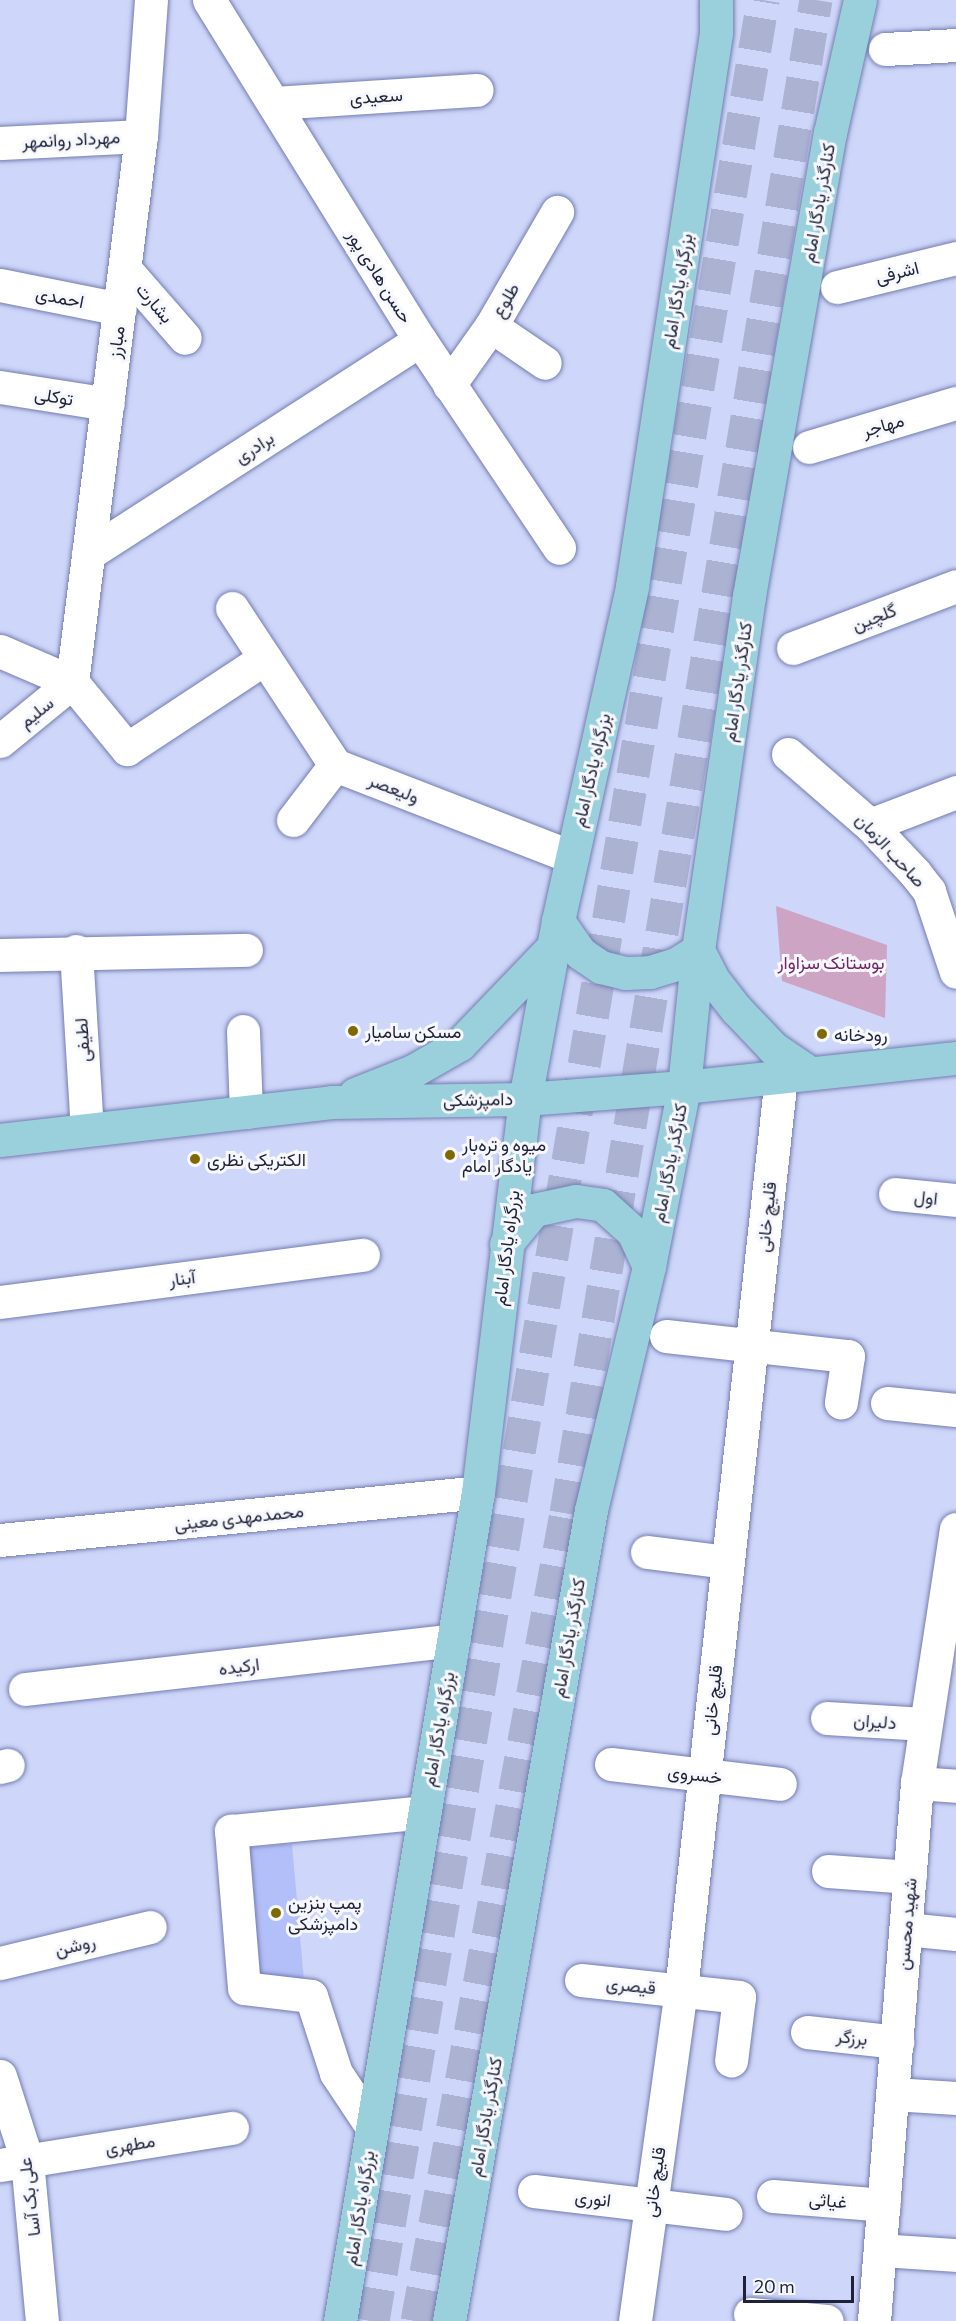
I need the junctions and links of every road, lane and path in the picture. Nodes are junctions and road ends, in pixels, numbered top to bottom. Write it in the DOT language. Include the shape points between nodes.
graph roads {
  1 [pos="152,0"];
  2 [pos="209,0"];
  3 [pos="716,0"];
  4 [pos="860,0"];
  5 [pos="956,45"];
  6 [pos="885,49"];
  7 [pos="477,90"];
  8 [pos="274,103"];
  9 [pos="141,136"];
  10 [pos="0,143"];
  11 [pos="557,212"];
  12 [pos="956,258"];
  13 [pos="125,269"];
  14 [pos="0,285"];
  15 [pos="837,286"];
  16 [pos="120,309"];
  17 [pos="491,326"];
  18 [pos="185,338"];
  19 [pos="420,340"];
  20 [pos="545,363"];
  21 [pos="449,386"];
  22 [pos="0,387"];
  23 [pos="956,403"];
  24 [pos="108,404"];
  25 [pos="809,447"];
  26 [pos="559,548"];
  27 [pos="88,554"];
  28 [pos="956,586"];
  29 [pos="232,608"];
  30 [pos="793,648"];
  31 [pos="0,651"];
  32 [pos="265,658"];
  33 [pos="72,682"];
  34 [pos="0,741"];
  35 [pos="788,754"];
  36 [pos="335,765"];
  37 [pos="956,792"];
  38 [pos="293,820"];
  39 [pos="870,825"];
  40 [pos="572,857"];
  41 [pos="555,934"];
  42 [pos="246,950"];
  43 [pos="698,950"];
  44 [pos="76,951"];
  45 [pos="0,955"];
  46 [pos="956,972"];
  47 [pos="243,1031"];
  48 [pos="956,1058"];
  49 [pos="795,1075"];
  50 [pos="684,1087"];
  51 [pos="525,1099"];
  52 [pos="332,1102"];
  53 [pos="246,1112"];
  54 [pos="87,1130"];
  55 [pos="0,1140"];
  56 [pos="895,1194"];
  57 [pos="956,1200"];
  58 [pos="505,1245"];
  59 [pos="363,1255"];
  60 [pos="649,1266"];
  61 [pos="0,1302"];
  62 [pos="666,1336"];
  63 [pos="752,1346"];
  64 [pos="841,1402"];
  65 [pos="887,1403"];
  66 [pos="956,1410"];
  67 [pos="478,1492"];
  68 [pos="956,1528"];
  69 [pos="0,1540"];
  70 [pos="648,1552"];
  71 [pos="727,1562"];
  72 [pos="951,1592"];
  73 [pos="453,1640"];
  74 [pos="25,1689"];
  75 [pos="827,1718"];
  76 [pos="924,1724"];
  77 [pos="611,1764"];
  78 [pos="704,1775"];
  79 [pos="917,1783"];
  80 [pos="780,1784"];
  81 [pos="956,1785"];
  82 [pos="424,1812"];
  83 [pos="828,1871"];
  84 [pos="910,1877"];
  85 [pos="150,1927"];
  86 [pos="906,1929"];
  87 [pos="956,1934"];
  88 [pos="0,1963"];
  89 [pos="581,1980"];
  90 [pos="681,1990"];
  91 [pos="807,2032"];
  92 [pos="897,2042"];
  93 [pos="731,2061"];
  94 [pos="0,2076"];
  95 [pos="893,2094"];
  96 [pos="956,2098"];
  97 [pos="372,2127"];
  98 [pos="232,2128"];
  99 [pos="14,2163"];
  100 [pos="534,2191"];
  101 [pos="773,2196"];
  102 [pos="651,2204"];
  103 [pos="884,2205"];
  104 [pos="726,2214"];
  105 [pos="880,2250"];
  106 [pos="956,2255"];
  107 [pos="750,2314"];
  108 [pos="42,2321"];
  109 [pos="340,2321"];
  110 [pos="449,2321"];
  111 [pos="634,2321"];
  112 [pos="827,2321"];
  113 [pos="874,2321"];
  1 -- 9 [label="street, مبارز"];
  2 -- 8 [label="street, حسن هادی پور"];
  3 -- 40 [label="main road, بزرگراه یادگار امام" via="716,33 632,586"];
  4 -- 43 [label="main road, کنارگذر یادگار امام" via="830,133 751,584"];
  5 -- 6 [label="street"];
  7 -- 8 [label="street, سعیدی"];
  8 -- 19 [label="street, حسن هادی پور"];
  9 -- 10 [label="street, مهرداد روانمهر"];
  9 -- 13 [label="street, مبارز"];
  11 -- 17 [label="street, طلوع"];
  12 -- 15 [label="street, اشرفی"];
  13 -- 16 [label="street, مبارز"];
  13 -- 18 [label="street, بشارت"];
  14 -- 16 [label="street, احمدی"];
  16 -- 24 [label="street, مبارز"];
  17 -- 20 [label="street"];
  17 -- 21 [label="street, طلوع"];
  19 -- 21 [label="street, حسن هادی پور"];
  19 -- 27 [label="street, برادری"];
  21 -- 26 [label="street, حسن هادی پور"];
  22 -- 24 [label="street, توکلی"];
  23 -- 25 [label="street, مهاجر"];
  24 -- 27 [label="street, مبارز"];
  27 -- 33 [label="street, مبارز"];
  28 -- 30 [label="street, گلچین"];
  29 -- 32 [label="street"];
  31 -- 33 [label="street"];
  32 -- 33 [label="street" via="127,748"];
  32 -- 36 [label="street"];
  33 -- 34 [label="street, سلیم"];
  35 -- 39 [label="street, صاحب الزمان"];
  36 -- 38 [label="street"];
  36 -- 40 [label="street, ولیعصر"];
  37 -- 39 [label="street"];
  39 -- 46 [label="street, صاحب الزمان" via="929,891"];
  40 -- 41 [label="main road, بزرگراه یادگار امام"];
  41 -- 43 [label="main road" via="601,967 625,973 650,972 676,964"];
  41 -- 51 [label="main road, بزرگراه یادگار امام"];
  41 -- 52 [label="main road" via="460,1044 413,1071"];
  42 -- 44 [label="street"];
  43 -- 49 [label="main road" via="714,981"];
  43 -- 50 [label="main road, کنارگذر یادگار امام"];
  44 -- 45 [label="street"];
  44 -- 54 [label="street, لطیفی"];
  47 -- 53 [label="street"];
  48 -- 49 [label="main road, دامپزشکی"];
  49 -- 50 [label="main road, دامپزشکی"];
  49 -- 63 [label="street, قلیچ خانی"];
  50 -- 51 [label="main road, دامپزشکی"];
  50 -- 60 [label="main road, کنارگذر یادگار امام"];
  51 -- 52 [label="main road, دامپزشکی"];
  51 -- 58 [label="main road, بزرگراه یادگار امام"];
  52 -- 53 [label="main road, دامپزشکی"];
  53 -- 54 [label="main road, دامپزشکی"];
  54 -- 55 [label="main road, دامپزشکی"];
  56 -- 57 [label="street, اول"];
  58 -- 60 [label="main road" via="534,1210 576,1201 603,1205 633,1232"];
  58 -- 67 [label="main road, بزرگراه یادگار امام"];
  59 -- 61 [label="street, آبنار"];
  60 -- 110 [label="main road, کنارگذر یادگار امام" via="591,1510"];
  62 -- 63 [label="street"];
  63 -- 64 [label="street" via="848,1356"];
  63 -- 71 [label="street, قلیچ خانی"];
  65 -- 66 [label="street"];
  67 -- 69 [label="street, محمدمهدی معینی"];
  67 -- 73 [label="main road, بزرگراه یادگار امام"];
  68 -- 72 [label="street, شهید محسن"];
  70 -- 71 [label="street"];
  71 -- 78 [label="street, قلیچ خانی"];
  72 -- 76 [label="street, شهید محسن"];
  73 -- 74 [label="street, ارکیده" via="36,1691"];
  73 -- 82 [label="main road, بزرگراه یادگار امام"];
  75 -- 76 [label="street, دلیران"];
  76 -- 79 [label="street, شهید محسن"];
  77 -- 78 [label="street, خسروی"];
  78 -- 80 [label="street, خسروی"];
  78 -- 90 [label="street, قلیچ خانی"];
  79 -- 81 [label="street"];
  79 -- 84 [label="street, شهید محسن"];
  82 -- 97 [label="main road, بزرگراه یادگار امام"];
  82 -- 97 [label="street" via="231,1831 244,1988 311,1996 336,2073"];
  83 -- 84 [label="street"];
  84 -- 86 [label="street, شهید محسن"];
  85 -- 88 [label="street, روشن"];
  86 -- 87 [label="street"];
  86 -- 92 [label="street, شهید محسن"];
  89 -- 90 [label="street, قیصری"];
  90 -- 93 [label="street, قیصری" via="739,1997"];
  90 -- 102 [label="street, قلیچ خانی"];
  91 -- 92 [label="street, برزگر"];
  92 -- 95 [label="street, شهید محسن"];
  94 -- 99 [label="street, علی بک آسا"];
  95 -- 96 [label="street"];
  95 -- 103 [label="street, شهید محسن"];
  97 -- 109 [label="main road, بزرگراه یادگار امام"];
  98 -- 99 [label="street, مطهری"];
  99 -- 108 [label="street, علی بک آسا"];
  100 -- 102 [label="street, انوری"];
  101 -- 103 [label="street, غیاثی"];
  102 -- 104 [label="street, انوری"];
  102 -- 111 [label="street, قلیچ خانی"];
  103 -- 105 [label="street, شهید محسن"];
  105 -- 106 [label="street"];
  105 -- 113 [label="street, شهید محسن"];
  107 -- 112 [label="street"];
}
